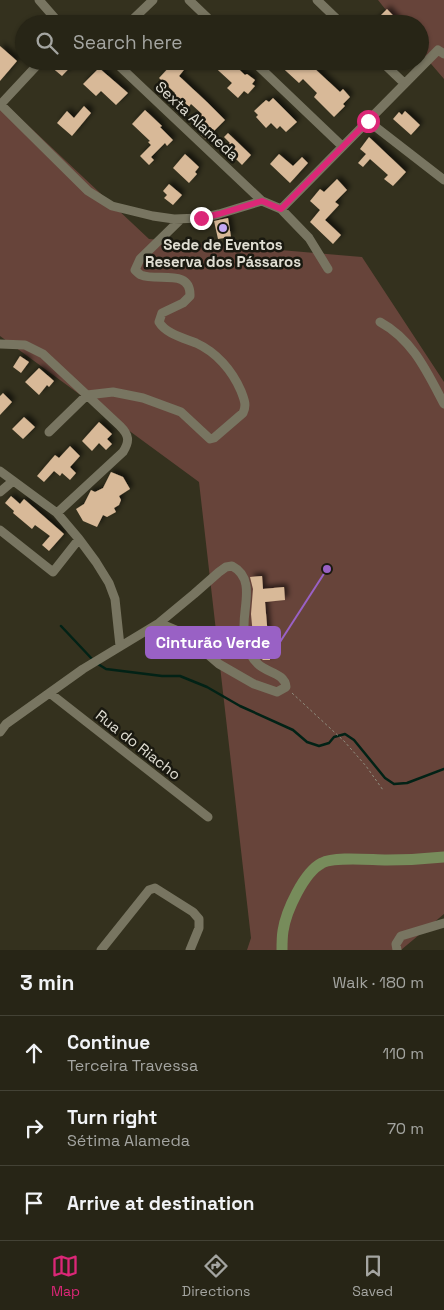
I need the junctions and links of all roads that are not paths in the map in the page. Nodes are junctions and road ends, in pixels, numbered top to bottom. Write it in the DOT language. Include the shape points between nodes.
graph roads {
  1 [pos="39,0"];
  2 [pos="153,0"];
  3 [pos="189,0"];
  4 [pos="317,0"];
  5 [pos="52,15"];
  6 [pos="137,15"];
  7 [pos="205,15"];
  8 [pos="333,15"];
  9 [pos="441,52"];
  10 [pos="429,62"];
  11 [pos="33,70"];
  12 [pos="124,70"];
  13 [pos="262,70"];
  14 [pos="390,70"];
  15 [pos="420,70"];
  16 [pos="404,83"];
  17 [pos="0,105"];
  18 [pos="368,121"];
  19 [pos="342,146"];
  20 [pos="444,180"];
  21 [pos="262,201"];
  22 [pos="281,209"];
  23 [pos="181,219"];
  24 [pos="328,269"];
  25 [pos="380,322"];
  26 [pos="0,344"];
  27 [pos="87,395"];
  28 [pos="444,404"];
  29 [pos="49,432"];
  30 [pos="0,471"];
  31 [pos="13,481"];
  32 [pos="0,492"];
  33 [pos="56,513"];
  34 [pos="0,530"];
  35 [pos="79,539"];
  36 [pos="159,623"];
  37 [pos="120,646"];
  38 [pos="51,694"];
  39 [pos="3,720"];
  40 [pos="0,732"];
  41 [pos="208,817"];
  42 [pos="444,858"];
  43 [pos="444,923"];
  44 [pos="101,950"];
  45 [pos="190,950"];
  46 [pos="282,950"];
  47 [pos="397,950"];
  1 -- 5 [label="street"];
  2 -- 6 [label="street"];
  3 -- 7 [label="street"];
  4 -- 8 [label="street"];
  9 -- 10 [label="street"];
  11 -- 17 [label="street"];
  12 -- 21 [label="street, Sexta Alameda"];
  13 -- 19 [label="street"];
  14 -- 16 [label="street"];
  15 -- 16 [label="street"];
  16 -- 18 [label="street"];
  17 -- 23 [label="street" via="88,191 112,206"];
  18 -- 19 [label="street"];
  18 -- 20 [label="street"];
  19 -- 22 [label="street"];
  21 -- 22 [label="street"];
  21 -- 23 [label="street" via="219,214"];
  22 -- 24 [label="street" via="309,238"];
  23 -- 27 [label="street" via="140,259 135,270 142,275 174,277 186,282 191,289 190,296 162,313 159,322 168,331 198,344 223,362 234,378 245,408 210,439 181,412 143,398 113,392"];
  25 -- 28 [label="street" via="401,335 414,349"];
  26 -- 27 [label="street" via="25,345 43,354"];
  27 -- 29 [label="street"];
  27 -- 33 [label="street" via="128,435 128,444"];
  30 -- 31 [label="street"];
  31 -- 32 [label="street"];
  31 -- 33 [label="street"];
  33 -- 35 [label="street"];
  34 -- 35 [label="street" via="53,572"];
  35 -- 37 [label="street" via="109,583 115,599"];
  36 -- 36 [label="street" via="178,631 219,664 254,684 277,692 286,687 282,677 258,665 252,658 244,632 246,583 243,574 232,566 219,572"];
  36 -- 37 [label="street"];
  37 -- 38 [label="street"];
  38 -- 39 [label="street"];
  38 -- 41 [label="street, Rua do Riacho"];
  39 -- 40 [label="street"];
  42 -- 46 [label="main road" via="323,862 306,878 290,909 283,930"];
  43 -- 47 [label="street" via="402,936 396,944"];
  44 -- 45 [label="street" via="151,889 156,888 199,919"];
}
